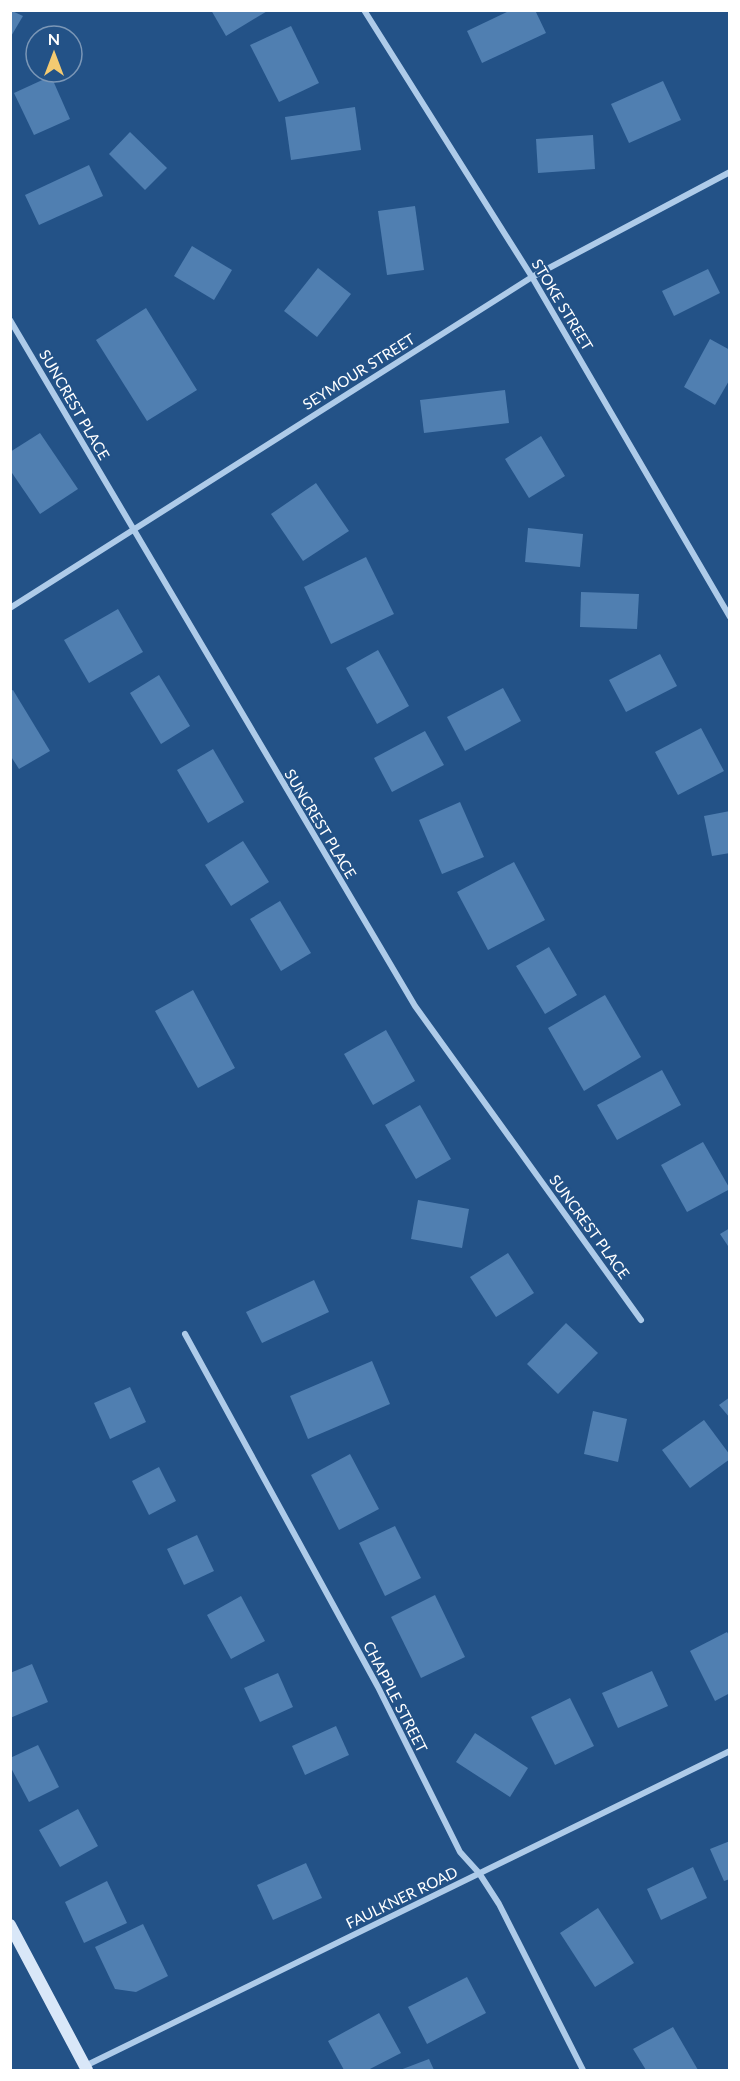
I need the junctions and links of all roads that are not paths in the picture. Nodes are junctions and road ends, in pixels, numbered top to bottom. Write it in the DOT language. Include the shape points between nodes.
graph roads {
  1 [pos="364,10"];
  2 [pos="729,171"];
  3 [pos="532,277"];
  4 [pos="10,320"];
  5 [pos="133,530"];
  6 [pos="10,608"];
  7 [pos="729,617"];
  8 [pos="641,1320"];
  9 [pos="185,1334"];
  10 [pos="729,1752"];
  11 [pos="479,1874"];
  12 [pos="10,1925"];
  13 [pos="86,2068"];
  14 [pos="583,2070"];
  1 -- 3 [label="street, STOKE STREET"];
  2 -- 3 [label="street, SEYMOUR STREET"];
  3 -- 5 [label="street, SEYMOUR STREET"];
  3 -- 7 [label="street, STOKE STREET"];
  4 -- 5 [label="street, SUNCREST PLACE"];
  5 -- 6 [label="street, SEYMOUR STREET"];
  5 -- 8 [label="street, SUNCREST PLACE" via="415,1006"];
  9 -- 11 [label="street, CHAPPLE STREET" via="378,1687 460,1852"];
  10 -- 11 [label="street, FAULKNER ROAD"];
  11 -- 13 [label="street, FAULKNER ROAD"];
  11 -- 14 [label="street, CHAPPLE STREET" via="499,1904"];
  12 -- 13 [label="street"];
}
